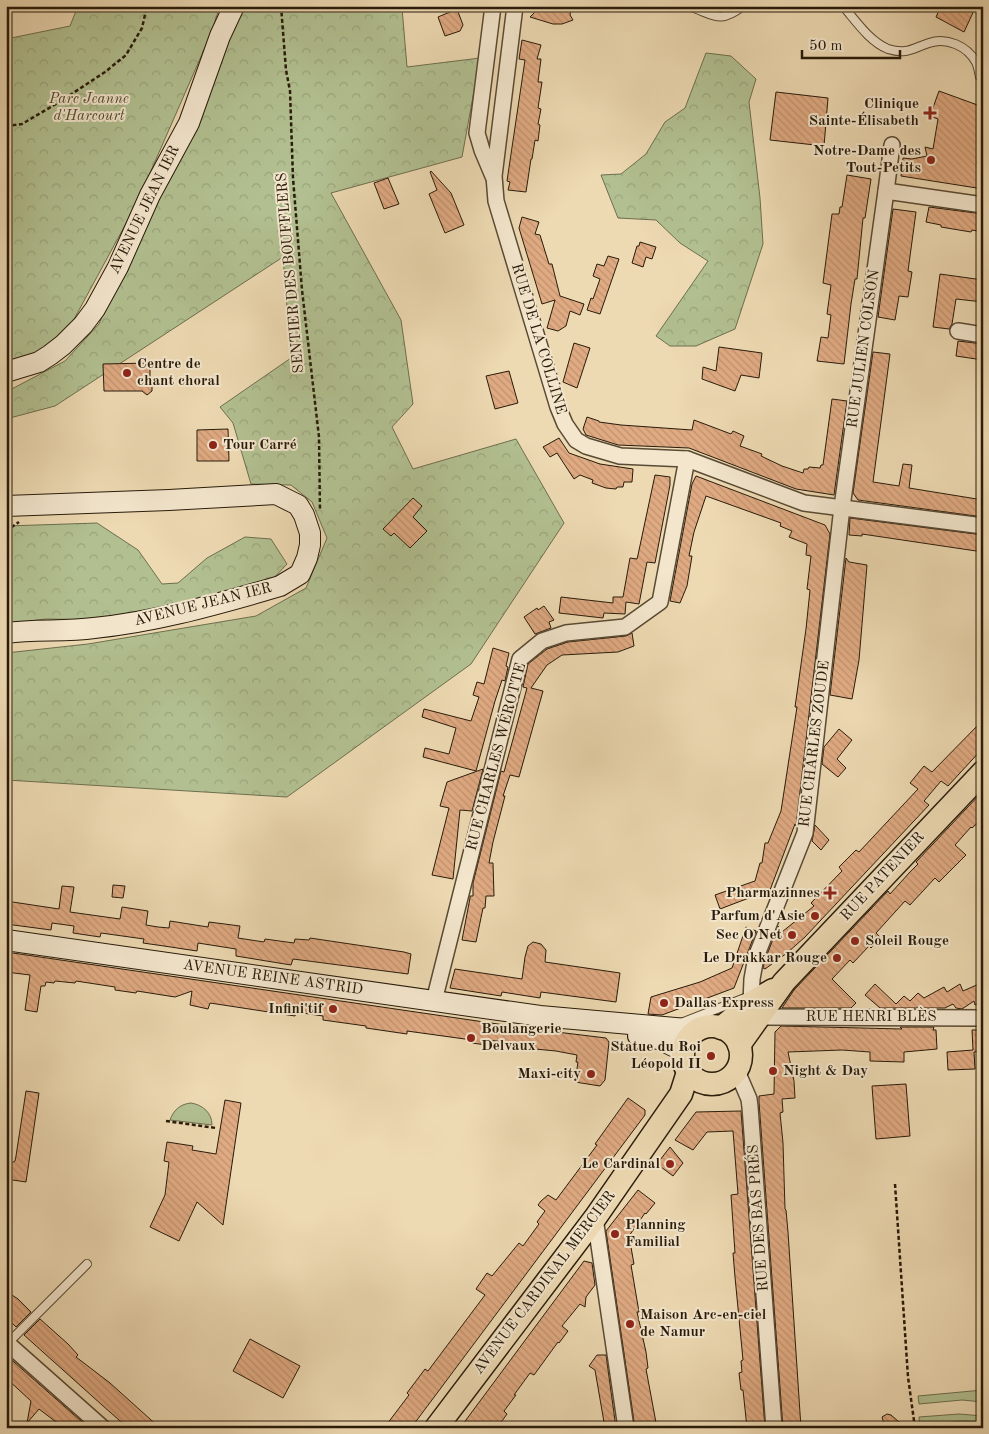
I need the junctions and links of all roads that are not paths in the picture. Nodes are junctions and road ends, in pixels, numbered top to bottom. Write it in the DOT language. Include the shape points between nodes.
graph roads {
  1 [pos="234,6"];
  2 [pos="492,6"];
  3 [pos="515,6"];
  4 [pos="688,6"];
  5 [pos="743,6"];
  6 [pos="843,6"];
  7 [pos="983,78"];
  8 [pos="892,145"];
  9 [pos="494,176"];
  10 [pos="886,190"];
  11 [pos="983,205"];
  12 [pos="958,331"];
  13 [pos="983,335"];
  14 [pos="6,372"];
  15 [pos="687,459"];
  16 [pos="6,506"];
  17 [pos="842,507"];
  18 [pos="983,526"];
  19 [pos="6,633"];
  20 [pos="983,772"];
  21 [pos="6,940"];
  22 [pos="434,1001"];
  23 [pos="754,1005"];
  24 [pos="540,1016"];
  25 [pos="983,1018"];
  26 [pos="674,1028"];
  27 [pos="721,1028"];
  28 [pos="698,1030"];
  29 [pos="739,1045"];
  30 [pos="685,1062"];
  31 [pos="737,1071"];
  32 [pos="711,1085"];
  33 [pos="652,1137"];
  34 [pos="596,1218"];
  35 [pos="87,1264"];
  36 [pos="7,1342"];
  37 [pos="103,1428"];
  38 [pos="436,1428"];
  39 [pos="626,1428"];
  40 [pos="774,1428"];
  1 -- 14 [label="main road, AVENUE JEAN IER" via="188,123 94,310 83,325 50,355 40,362"];
  2 -- 9 [label="street" via="477,133"];
  3 -- 9 [label="street"];
  4 -- 5 [label="lane" via="719,18 732,15"];
  6 -- 7 [label="lane" via="869,37 888,48 907,52 931,42 946,41 964,48"];
  8 -- 10 [label="street, RUE JULIEN COLSON"];
  9 -- 15 [label="street, RUE DE LA COLLINE" via="496,201 558,407 570,432 586,446 620,456"];
  10 -- 11 [label="street"];
  10 -- 17 [label="street, RUE JULIEN COLSON"];
  12 -- 13 [label="street"];
  15 -- 17 [label="street, RUE DE LA COLLINE" via="804,503"];
  15 -- 22 [label="street, RUE CHARLES WÉROTTE" via="660,602 625,627 566,633 542,642 520,659"];
  16 -- 19 [label="main road, AVENUE JEAN IER" via="276,494 298,505 310,533 307,558 300,574 280,586 150,621"];
  17 -- 18 [label="street, RUE DE LA COLLINE"];
  17 -- 23 [label="street, RUE CHARLES ZOUDE" via="805,833 756,957"];
  20 -- 23 [label="main road, RUE PATENIER" via="784,982"];
  21 -- 22 [label="main road, AVENUE REINE ASTRID"];
  22 -- 24 [label="main road, AVENUE REINE ASTRID"];
  23 -- 25 [label="street, RUE HENRI BLÈS"];
  23 -- 26 [label="lane" via="677,1024"];
  23 -- 27 [label="main road, RUE PATENIER"];
  23 -- 29 [label="main road, RUE PATENIER"];
  24 -- 26 [label="main road, AVENUE REINE ASTRID"];
  24 -- 30 [label="main road, AVENUE REINE ASTRID" via="659,1039"];
  26 -- 28 [label="main road, AVENUE REINE ASTRID"];
  27 -- 28 [label="main road"];
  27 -- 29 [label="main road" via="732,1034"];
  28 -- 30 [label="main road" via="686,1042"];
  29 -- 31 [label="main road" via="741,1058"];
  30 -- 32 [label="main road" via="698,1082"];
  30 -- 33 [label="main road, AVENUE CARDINAL MERCIER" via="681,1094"];
  31 -- 32 [label="main road" via="728,1080"];
  31 -- 40 [label="street, RUE DES BAS PRÉS" via="750,1100"];
  32 -- 33 [label="main road, AVENUE CARDINAL MERCIER" via="689,1100"];
  33 -- 34 [label="main road, AVENUE CARDINAL MERCIER"];
  34 -- 38 [label="main road, AVENUE CARDINAL MERCIER"];
  34 -- 39 [label="street"];
  35 -- 36 [label="lane"];
  36 -- 37 [label="street"];
}
